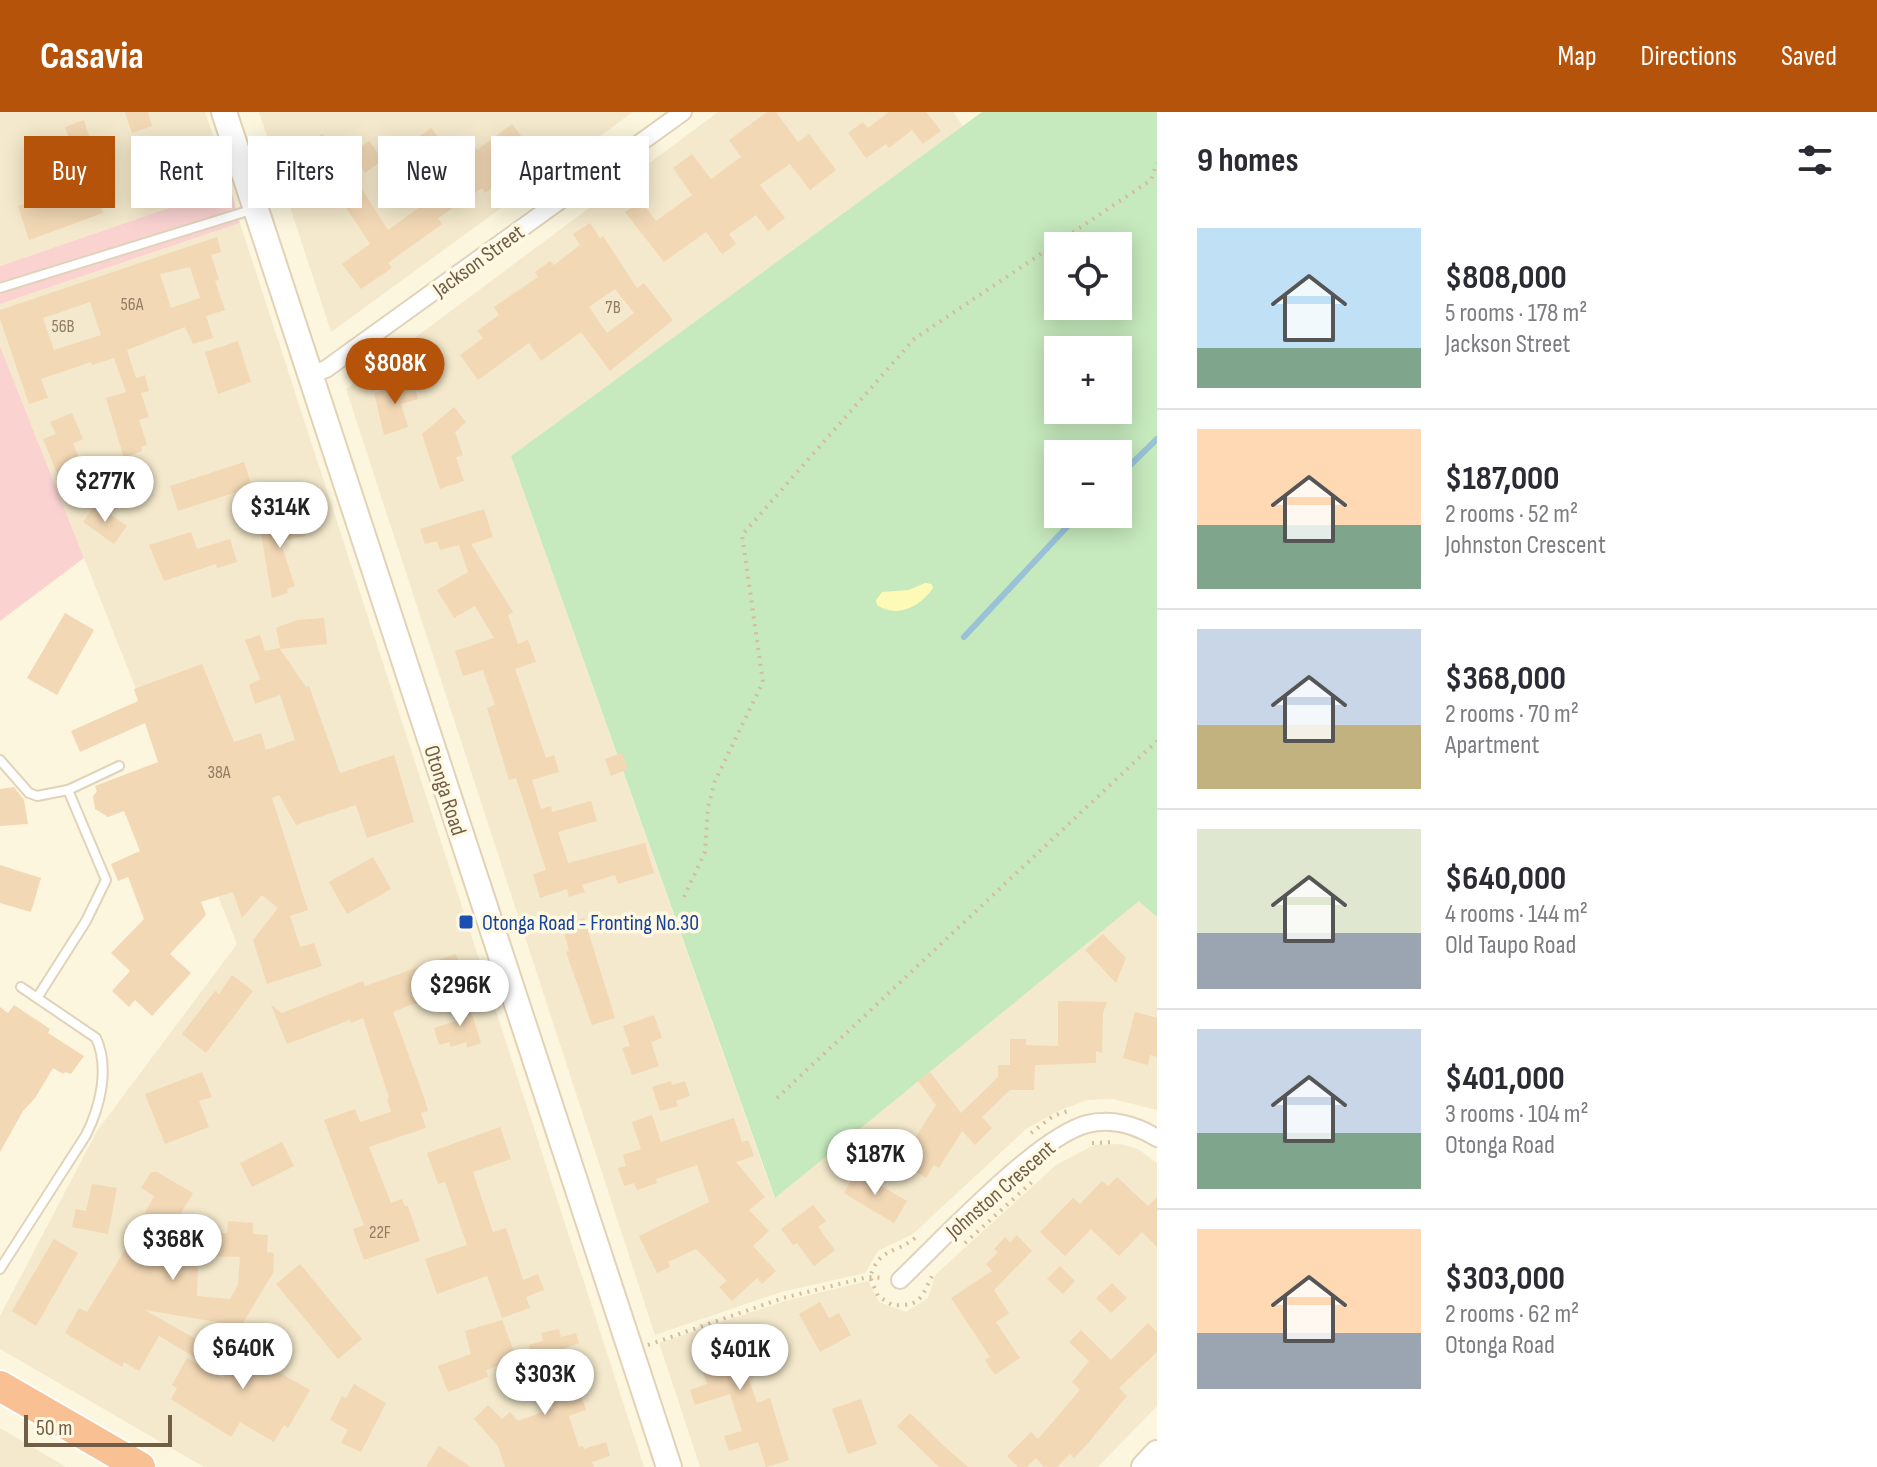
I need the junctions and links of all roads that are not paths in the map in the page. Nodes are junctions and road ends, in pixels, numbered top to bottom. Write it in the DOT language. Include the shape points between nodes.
graph roads {
  1 [pos="224,112"];
  2 [pos="683,112"];
  3 [pos="248,186"];
  4 [pos="255,208"];
  5 [pos="0,288"];
  6 [pos="310,375"];
  7 [pos="0,760"];
  8 [pos="119,766"];
  9 [pos="68,790"];
  10 [pos="21,987"];
  11 [pos="37,998"];
  12 [pos="1157,1138"];
  13 [pos="0,1269"];
  14 [pos="900,1280"];
  15 [pos="0,1386"];
  16 [pos="1157,1453"];
  17 [pos="140,1467"];
  18 [pos="669,1467"];
  19 [pos="1144,1467"];
  1 -- 3 [label="street, Otonga Road"];
  2 -- 6 [label="street, Jackson Street" via="326,369"];
  4 -- 5 [label="lane"];
  4 -- 6 [label="street, Otonga Road"];
  6 -- 18 [label="street, Otonga Road"];
  7 -- 9 [label="lane" via="29,793"];
  8 -- 9 [label="lane"];
  9 -- 11 [label="lane" via="106,880"];
  10 -- 11 [label="lane"];
  11 -- 13 [label="lane" via="96,1038 103,1075 95,1118 86,1135"];
  12 -- 14 [label="street, Johnston Crescent" via="1119,1122 1088,1124 1067,1133 1038,1151"];
  15 -- 17 [label="highway"];
  16 -- 19 [label="street"];
}
